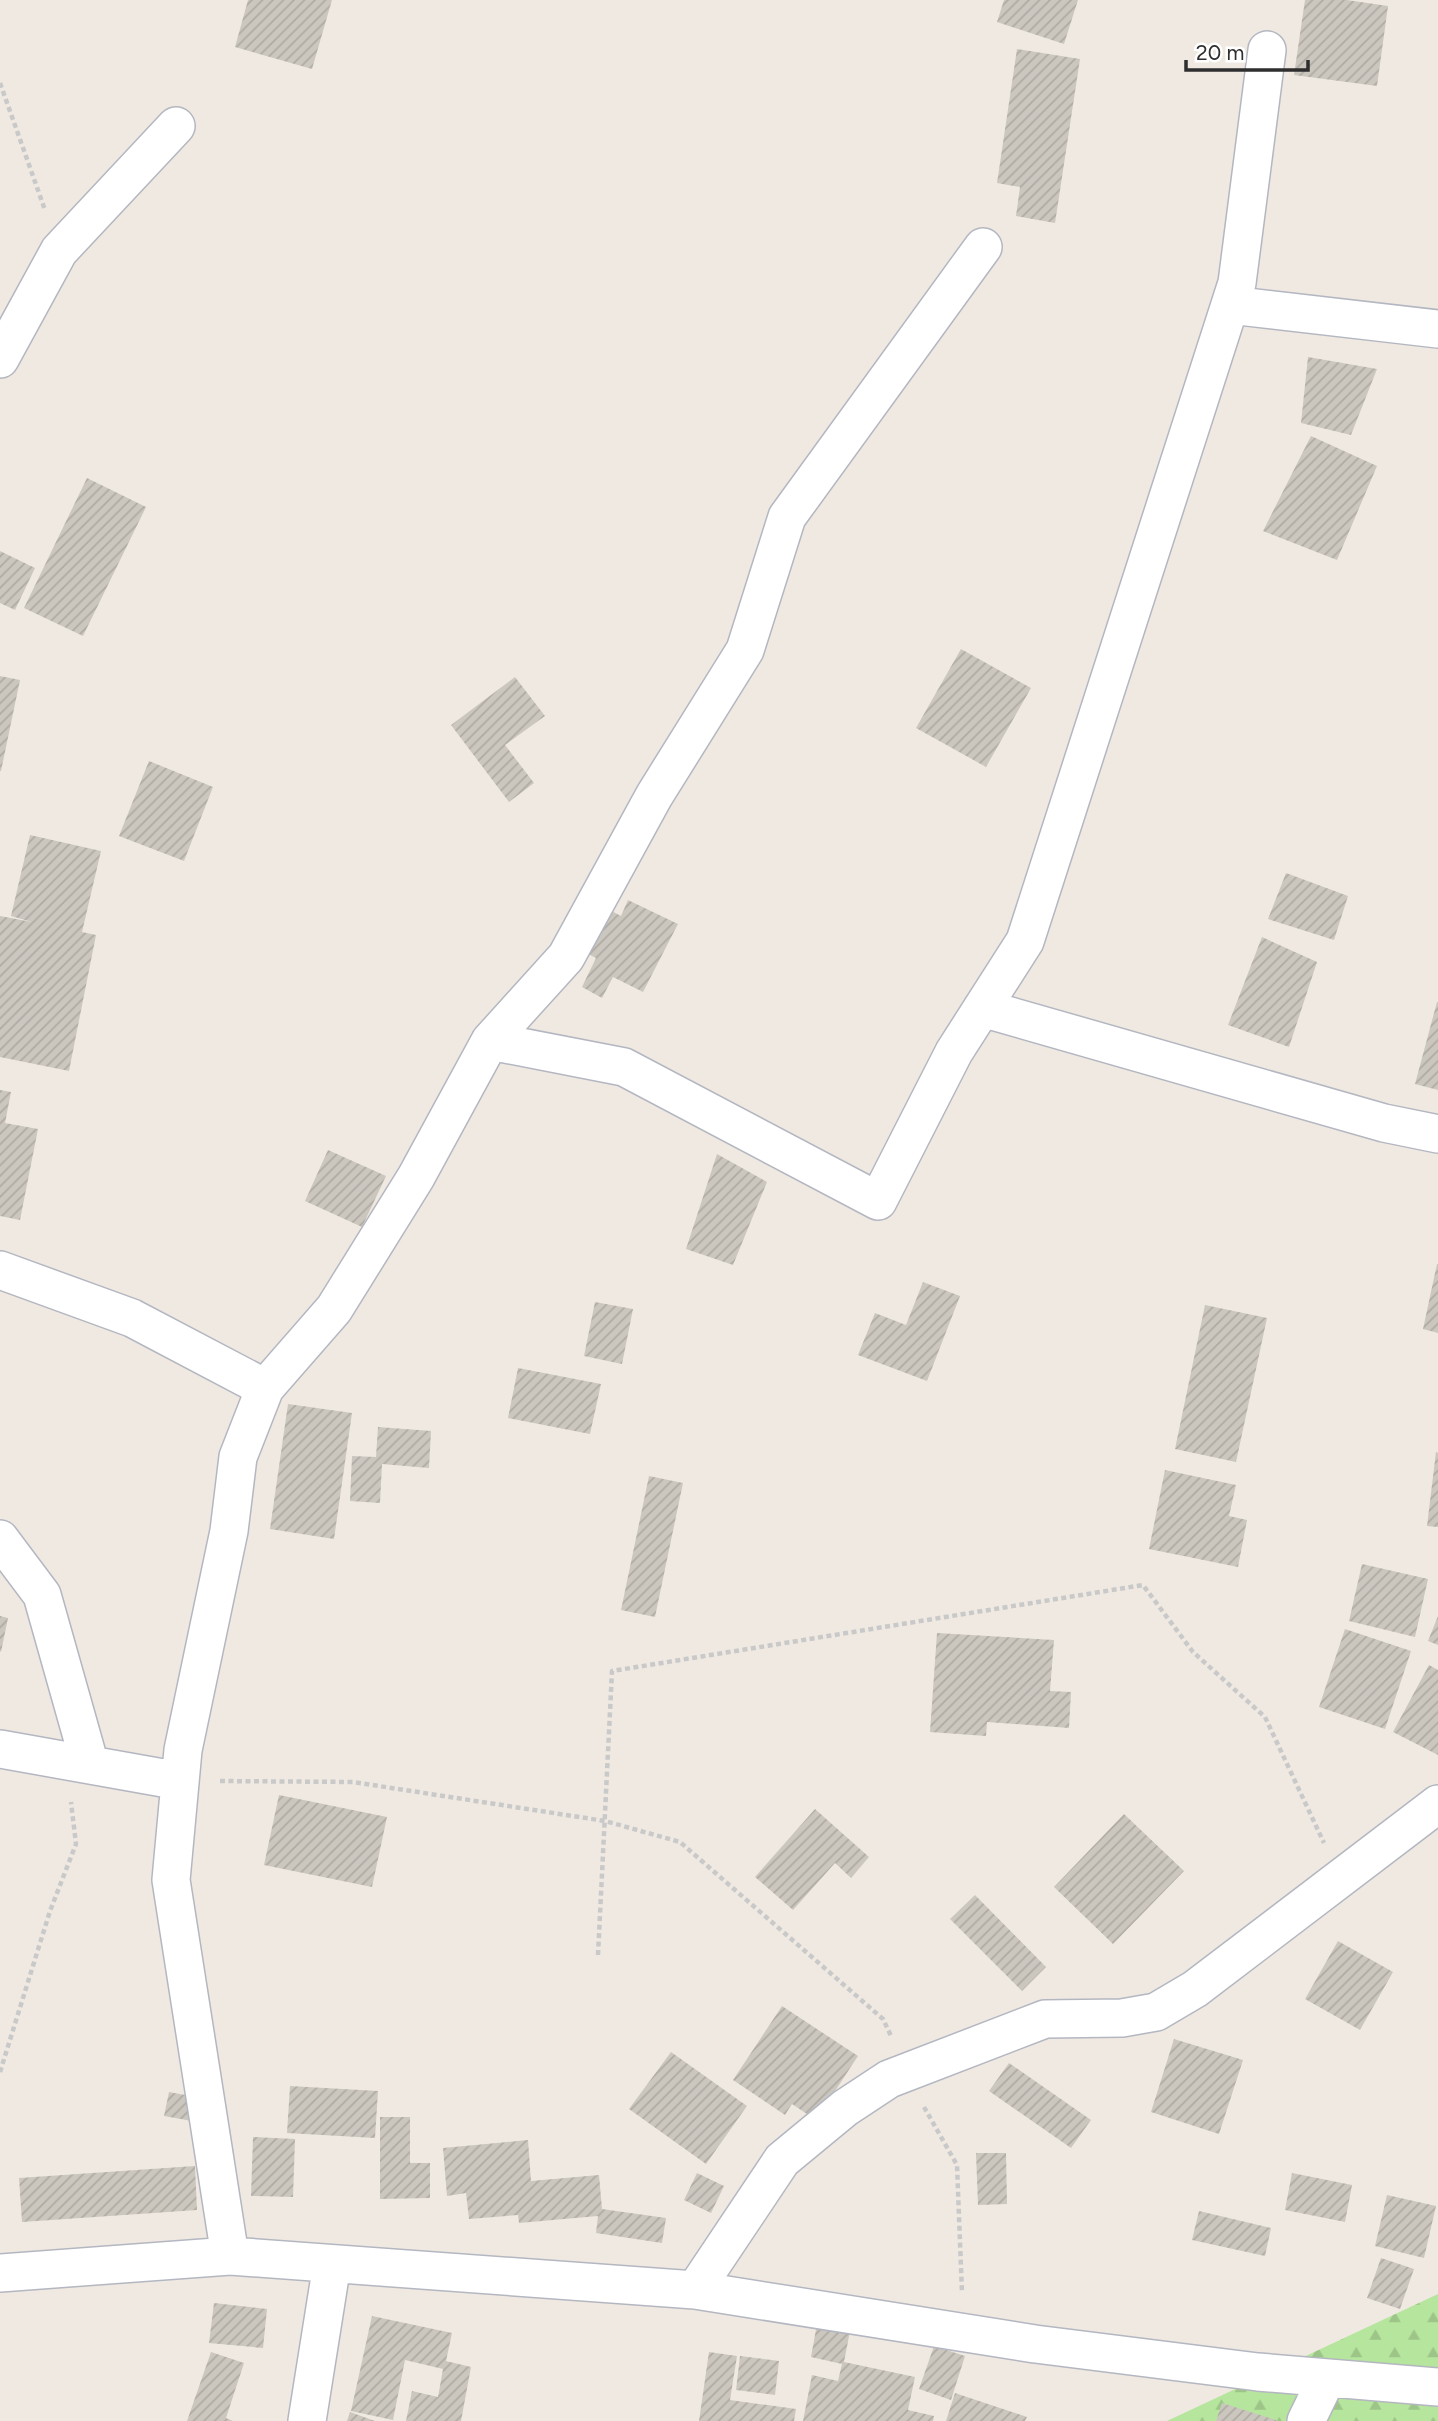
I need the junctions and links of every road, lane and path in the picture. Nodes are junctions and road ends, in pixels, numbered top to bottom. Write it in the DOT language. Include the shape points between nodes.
graph roads {
  1 [pos="1267,50"];
  2 [pos="0,83"];
  3 [pos="176,126"];
  4 [pos="983,247"];
  5 [pos="59,251"];
  6 [pos="1230,305"];
  7 [pos="1438,329"];
  8 [pos="0,359"];
  9 [pos="982,1008"];
  10 [pos="490,1041"];
  11 [pos="1438,1134"];
  12 [pos="0,1270"];
  13 [pos="265,1388"];
  14 [pos="0,1539"];
  15 [pos="0,1749"];
  16 [pos="78,1763"];
  17 [pos="180,1781"];
  18 [pos="1438,1804"];
  19 [pos="605,1821"];
  20 [pos="1340,1878"];
  21 [pos="598,1955"];
  22 [pos="0,2072"];
  23 [pos="907,2072"];
  24 [pos="230,2256"];
  25 [pos="332,2264"];
  26 [pos="0,2273"];
  27 [pos="695,2290"];
  28 [pos="962,2332"];
  29 [pos="1327,2378"];
  30 [pos="1438,2387"];
  31 [pos="307,2421"];
  32 [pos="1306,2421"];
  1 -- 6 [label="street" via="1237,283"];
  2 -- 5 [label="path"];
  3 -- 5 [label="street"];
  4 -- 10 [label="street" via="786,517 744,650 654,796 566,957"];
  5 -- 8 [label="street"];
  6 -- 7 [label="street"];
  6 -- 9 [label="street" via="1025,941"];
  9 -- 10 [label="street" via="954,1052 878,1201 624,1067"];
  9 -- 11 [label="street" via="1384,1123"];
  10 -- 13 [label="street" via="416,1177 334,1309"];
  12 -- 13 [label="street" via="132,1318"];
  13 -- 17 [label="street" via="238,1457 229,1531"];
  14 -- 16 [label="street" via="42,1595"];
  15 -- 16 [label="street"];
  16 -- 17 [label="street"];
  16 -- 22 [label="path" via="76,1843"];
  17 -- 19 [label="path" via="353,1782"];
  17 -- 24 [label="street" via="171,1880"];
  18 -- 20 [label="street"];
  19 -- 20 [label="path" via="612,1671 1143,1585 1193,1652 1265,1717"];
  19 -- 21 [label="path"];
  19 -- 23 [label="path" via="680,1842 883,2019"];
  20 -- 23 [label="street" via="1195,1989 1156,2012 1122,2018 1045,2019"];
  23 -- 27 [label="street" via="845,2109 782,2160"];
  23 -- 28 [label="path" via="957,2165"];
  24 -- 25 [label="street"];
  24 -- 26 [label="street"];
  25 -- 27 [label="street"];
  25 -- 31 [label="street"];
  27 -- 28 [label="street"];
  28 -- 29 [label="street"];
  29 -- 30 [label="street"];
  29 -- 32 [label="street"];
}
